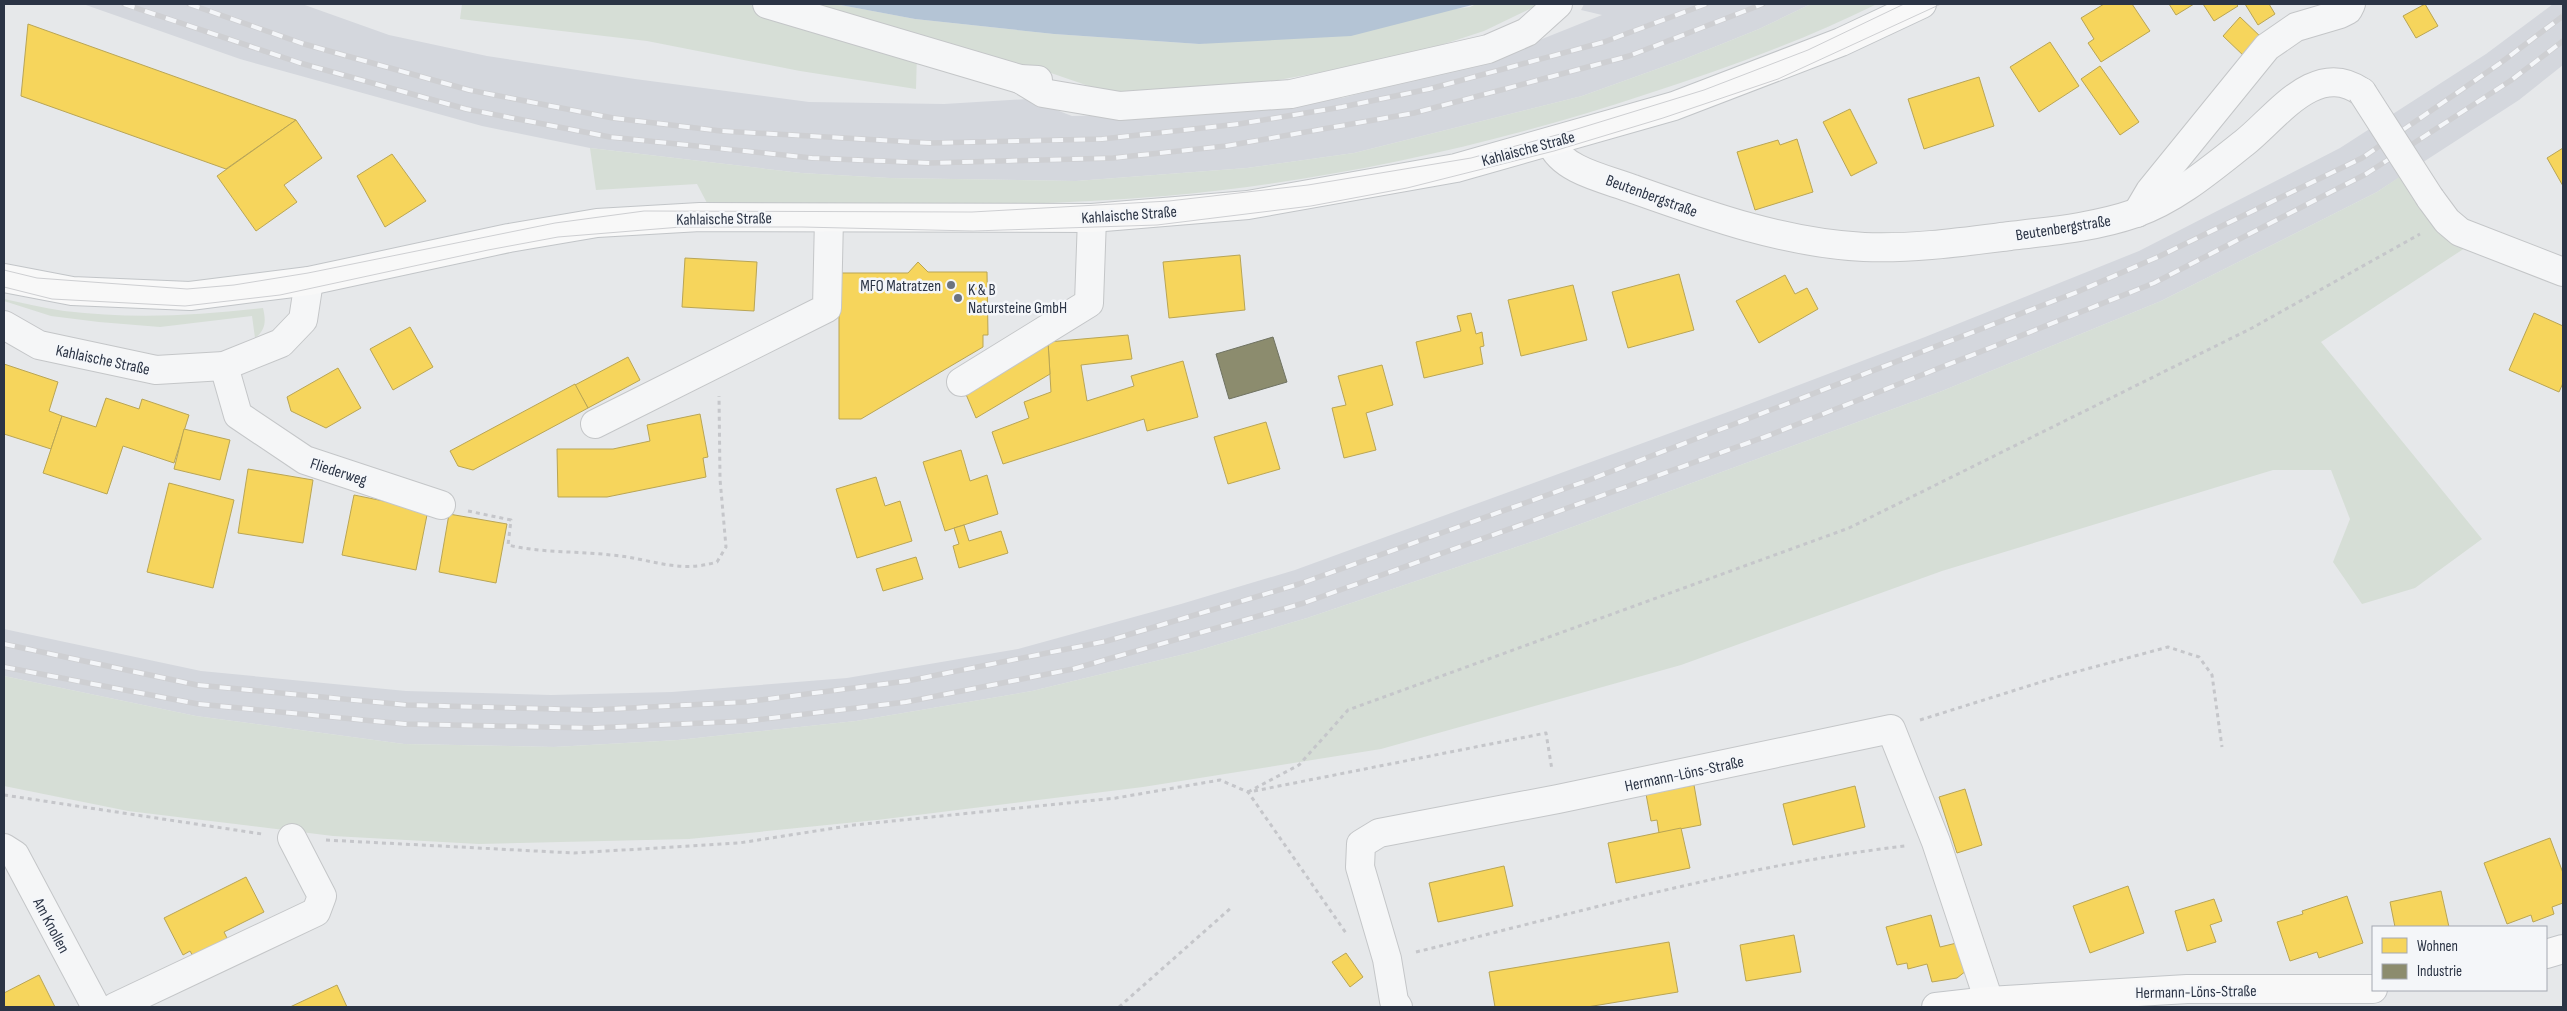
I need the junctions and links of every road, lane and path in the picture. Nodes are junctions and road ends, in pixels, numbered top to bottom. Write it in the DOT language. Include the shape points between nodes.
graph roads {
  1 [pos="767,4"];
  2 [pos="1558,4"];
  3 [pos="1922,4"];
  4 [pos="2351,4"];
  5 [pos="1551,143"];
  6 [pos="2137,212"];
  7 [pos="829,218"];
  8 [pos="1092,218"];
  9 [pos="2447,221"];
  10 [pos="2563,272"];
  11 [pos="4,278"];
  12 [pos="310,281"];
  13 [pos="4,325"];
  14 [pos="718,363"];
  15 [pos="224,366"];
  16 [pos="961,382"];
  17 [pos="595,424"];
  18 [pos="441,505"];
  19 [pos="1891,729"];
  20 [pos="2222,747"];
  21 [pos="1248,792"];
  22 [pos="1556,800"];
  23 [pos="292,838"];
  24 [pos="1936,842"];
  25 [pos="4,848"];
  26 [pos="574,852"];
  27 [pos="1232,907"];
  28 [pos="1349,937"];
  29 [pos="2563,950"];
  30 [pos="2547,954"];
  31 [pos="1386,959"];
  32 [pos="2372,989"];
  33 [pos="1989,1001"];
  34 [pos="96,1007"];
  35 [pos="116,1007"];
  36 [pos="1119,1007"];
  37 [pos="1398,1007"];
  38 [pos="1936,1007"];
  1 -- 2 [label="street" via="1020,79 1052,81 1120,106 1291,94 1488,49 1527,32"];
  3 -- 5 [label="main road, Kahlaische Straße" via="1841,42 1674,106"];
  4 -- 6 [label="street" via="2348,10 2296,27 2267,46 2150,191"];
  5 -- 6 [label="street, Beutenbergstraße" via="1554,151 1568,163 1630,188 1739,226 1834,244 1893,247 1953,243 2096,224"];
  5 -- 8 [label="main road, Kahlaische Straße" via="1456,168 1248,205"];
  6 -- 9 [label="street, Beutenbergstraße, bridge" via="2161,202 2193,182 2246,141 2279,109 2306,91 2343,83 2362,92"];
  7 -- 8 [label="main road, Kahlaische Straße"];
  7 -- 12 [label="main road, Kahlaische Straße" via="700,217 597,223 509,238"];
  7 -- 14 [label="street" via="827,308"];
  8 -- 16 [label="street" via="1089,303"];
  9 -- 10 [label="street, Beutenbergstraße" via="2473,239"];
  9 -- 21 [label="path" via="2252,328 1849,528 1348,710 1299,765"];
  11 -- 12 [label="main road, Kahlaische Straße" via="72,292 190,296"];
  12 -- 15 [label="street, Kahlaische Straße" via="304,320 281,343"];
  13 -- 15 [label="street, Kahlaische Straße" via="39,345 156,370"];
  14 -- 17 [label="street"];
  14 -- 18 [label="path" via="720,479 726,546 717,562 697,568 613,555 524,549 508,545 511,520"];
  15 -- 18 [label="street, Fliederweg" via="238,415 305,460"];
  19 -- 20 [label="path" via="2057,677 2168,647 2199,657 2212,675"];
  19 -- 22 [label="street, Hermann-Löns-Straße"];
  19 -- 24 [label="street"];
  21 -- 22 [label="path" via="1546,732"];
  21 -- 26 [label="path" via="1220,780 1116,798 854,825 739,843"];
  21 -- 28 [label="path"];
  22 -- 31 [label="street, Hermann-Löns-Straße" via="1379,833 1361,844 1360,867"];
  23 -- 35 [label="street" via="322,896 316,912"];
  24 -- 31 [label="path" via="1852,852 1683,887"];
  24 -- 33 [label="street"];
  25 -- 34 [label="street, Am Knollen" via="14,855"];
  27 -- 36 [label="path"];
  29 -- 30 [label="main road"];
  31 -- 37 [label="street, Hermann-Löns-Straße"];
  32 -- 33 [label="main road, Hermann-Löns-Straße" via="2187,989"];
  33 -- 38 [label="main road, Hermann-Löns-Straße"];
}
